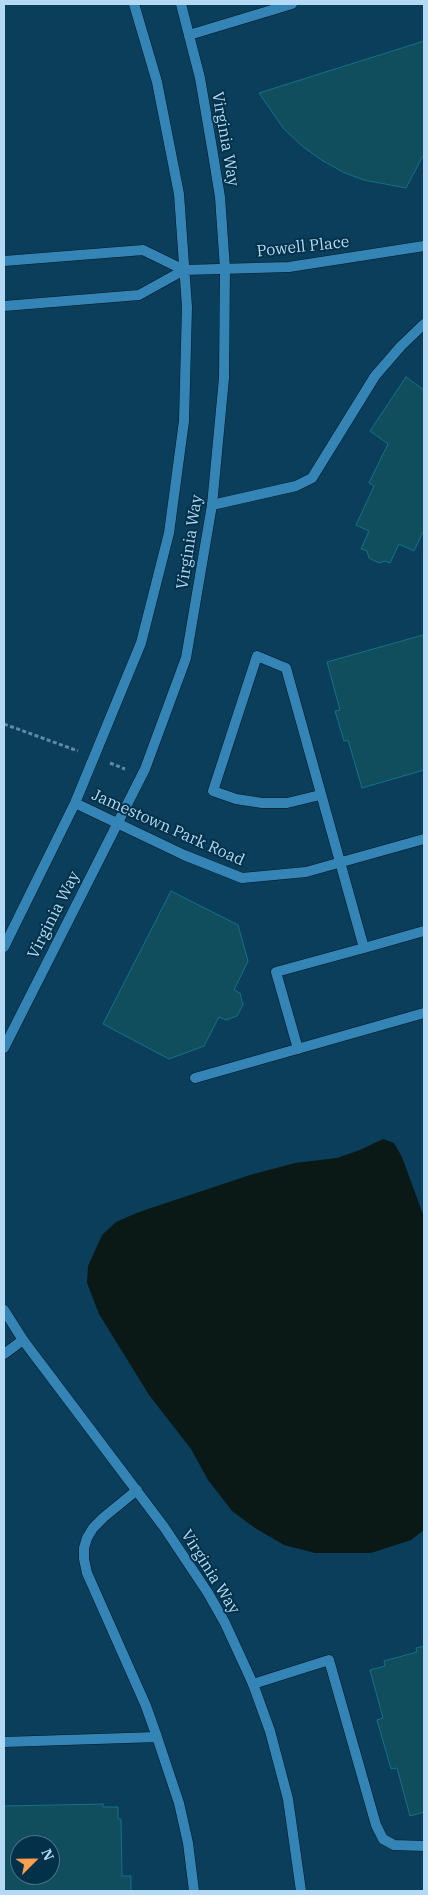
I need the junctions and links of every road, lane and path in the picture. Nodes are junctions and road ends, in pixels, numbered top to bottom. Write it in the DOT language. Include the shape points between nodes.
graph roads {
  1 [pos="134,4"];
  2 [pos="181,4"];
  3 [pos="292,4"];
  4 [pos="189,35"];
  5 [pos="424,246"];
  6 [pos="4,261"];
  7 [pos="225,269"];
  8 [pos="184,270"];
  9 [pos="4,306"];
  10 [pos="424,324"];
  11 [pos="212,505"];
  12 [pos="4,724"];
  13 [pos="93,757"];
  14 [pos="142,776"];
  15 [pos="320,795"];
  16 [pos="75,803"];
  17 [pos="118,824"];
  18 [pos="424,840"];
  19 [pos="339,863"];
  20 [pos="424,930"];
  21 [pos="4,947"];
  22 [pos="364,948"];
  23 [pos="424,1013"];
  24 [pos="4,1048"];
  25 [pos="298,1049"];
  26 [pos="195,1078"];
  27 [pos="4,1310"];
  28 [pos="23,1340"];
  29 [pos="4,1354"];
  30 [pos="137,1490"];
  31 [pos="253,1684"];
  32 [pos="157,1736"];
  33 [pos="4,1742"];
  34 [pos="424,1846"];
  35 [pos="194,1891"];
  36 [pos="301,1891"];
  1 -- 8 [label="street, Virginia Way" via="157,82 168,140 178,194"];
  2 -- 4 [label="street, Virginia Way"];
  3 -- 4 [label="street"];
  4 -- 7 [label="street, Virginia Way" via="200,78 220,197"];
  5 -- 7 [label="street, Powell Place" via="289,267"];
  6 -- 8 [label="street" via="143,250"];
  7 -- 8 [label="street, Powell Place"];
  7 -- 11 [label="street, Virginia Way" via="224,378"];
  8 -- 9 [label="street" via="139,295"];
  8 -- 13 [label="street, Virginia Way" via="187,307 184,421 169,533 141,643"];
  10 -- 11 [label="street" via="375,376 312,478 305,483"];
  11 -- 14 [label="street, Virginia Way" via="186,658"];
  12 -- 13 [label="path"];
  13 -- 14 [label="path"];
  13 -- 16 [label="street, Virginia Way"];
  14 -- 17 [label="street, Virginia Way"];
  15 -- 15 [label="street" via="287,803 262,803 213,791 257,656 286,668"];
  15 -- 19 [label="street"];
  16 -- 17 [label="street, Jamestown Park Road"];
  16 -- 21 [label="street, Virginia Way"];
  17 -- 19 [label="street, Jamestown Park Road" via="242,878 306,872"];
  17 -- 24 [label="street, Virginia Way"];
  18 -- 19 [label="street, Jamestown Park Road"];
  19 -- 22 [label="street"];
  20 -- 22 [label="street"];
  22 -- 25 [label="street" via="276,972"];
  23 -- 25 [label="street"];
  25 -- 26 [label="street"];
  27 -- 28 [label="street, Virginia Way"];
  28 -- 29 [label="street"];
  28 -- 30 [label="street, Virginia Way"];
  30 -- 31 [label="street, Virginia Way" via="208,1593"];
  30 -- 32 [label="street" via="93,1528 86,1538 84,1559 86,1573"];
  31 -- 34 [label="street" via="329,1660 382,1839 394,1845"];
  31 -- 36 [label="street, Virginia Way" via="270,1731 288,1799"];
  32 -- 33 [label="street"];
  32 -- 35 [label="street" via="179,1803"];
}
